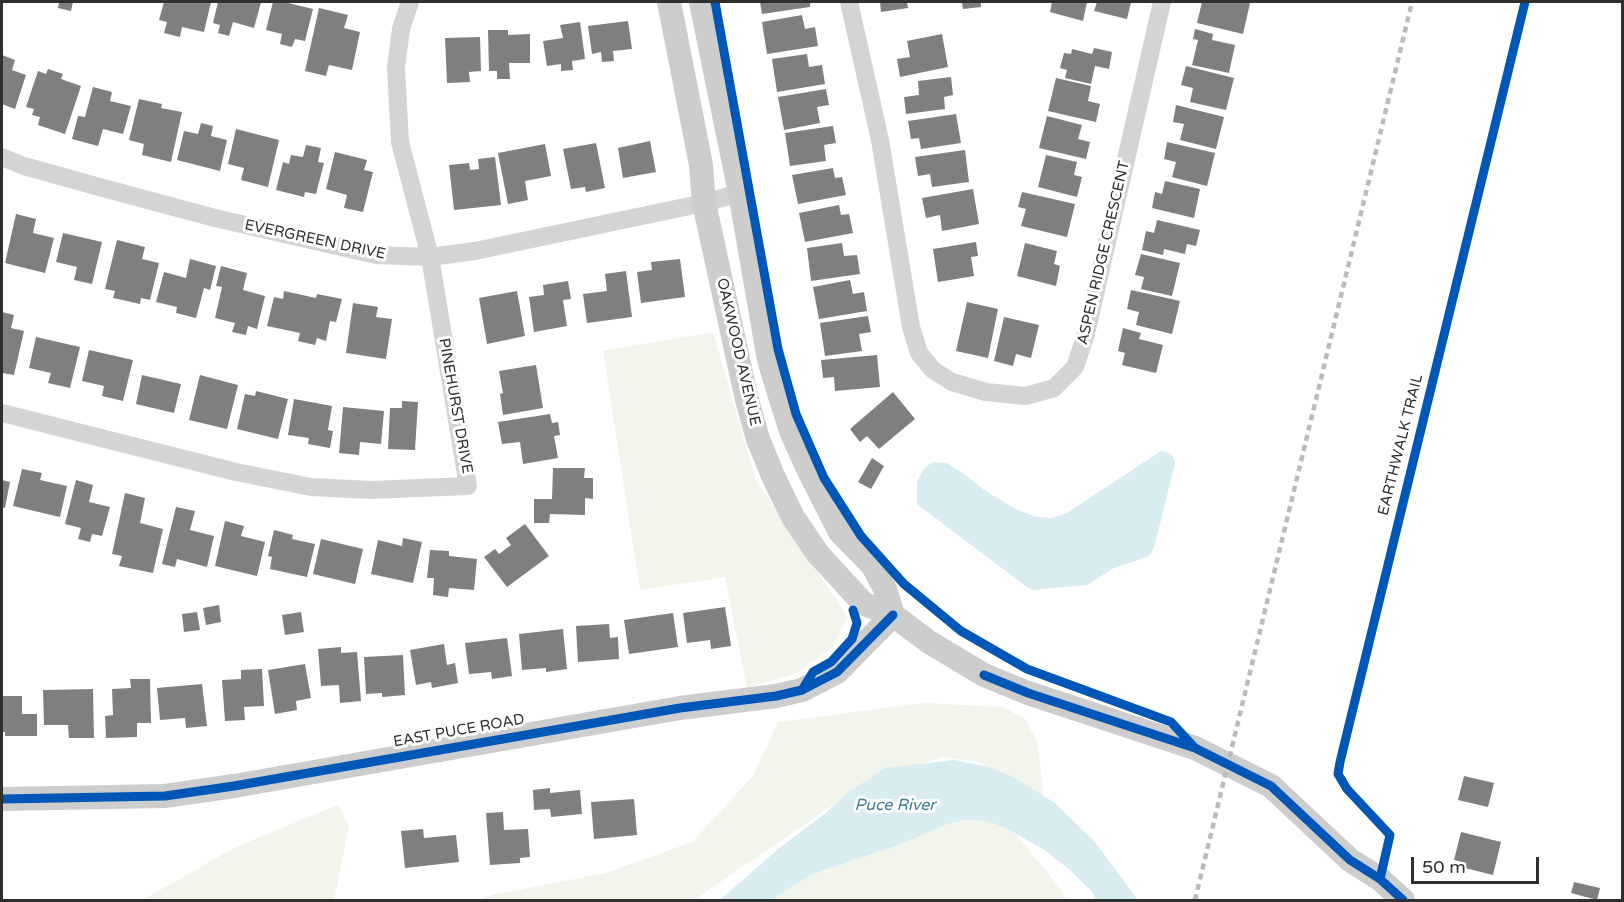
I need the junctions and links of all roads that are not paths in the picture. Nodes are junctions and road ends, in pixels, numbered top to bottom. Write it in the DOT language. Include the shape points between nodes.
graph roads {
  1 [pos="410,2"];
  2 [pos="669,2"];
  3 [pos="701,2"];
  4 [pos="849,2"];
  5 [pos="1162,2"];
  6 [pos="2,157"];
  7 [pos="740,193"];
  8 [pos="704,202"];
  9 [pos="430,257"];
  10 [pos="2,413"];
  11 [pos="893,615"];
  12 [pos="2,799"];
  13 [pos="1403,900"];
  1 -- 9 [label="street, PINEHURST DRIVE" via="401,29 396,101 400,142"];
  2 -- 8 [label="main road, OAKWOOD AVENUE" via="701,165"];
  3 -- 7 [label="main road, OAKWOOD AVENUE"];
  4 -- 5 [label="street, ASPEN RIDGE CRESCENT" via="880,140 911,327 919,354 933,370 952,382 986,392 1026,396 1054,388 1075,367 1086,334"];
  6 -- 9 [label="street, EVERGREEN DRIVE" via="114,191 326,244 376,255"];
  7 -- 8 [label="street, EVERGREEN DRIVE"];
  7 -- 11 [label="main road, OAKWOOD AVENUE" via="769,360 791,431 840,532 873,566"];
  8 -- 9 [label="street, EVERGREEN DRIVE"];
  8 -- 11 [label="main road, OAKWOOD AVENUE" via="747,400 773,476 793,517 818,554 864,604"];
  9 -- 10 [label="street, PINEHURST DRIVE" via="468,486 370,490 311,487"];
  11 -- 12 [label="main road, EAST PUCE ROAD" via="837,672 802,690 776,696 680,708 188,793"];
  11 -- 13 [label="main road" via="984,675 1195,748 1271,786 1350,860"];
}
